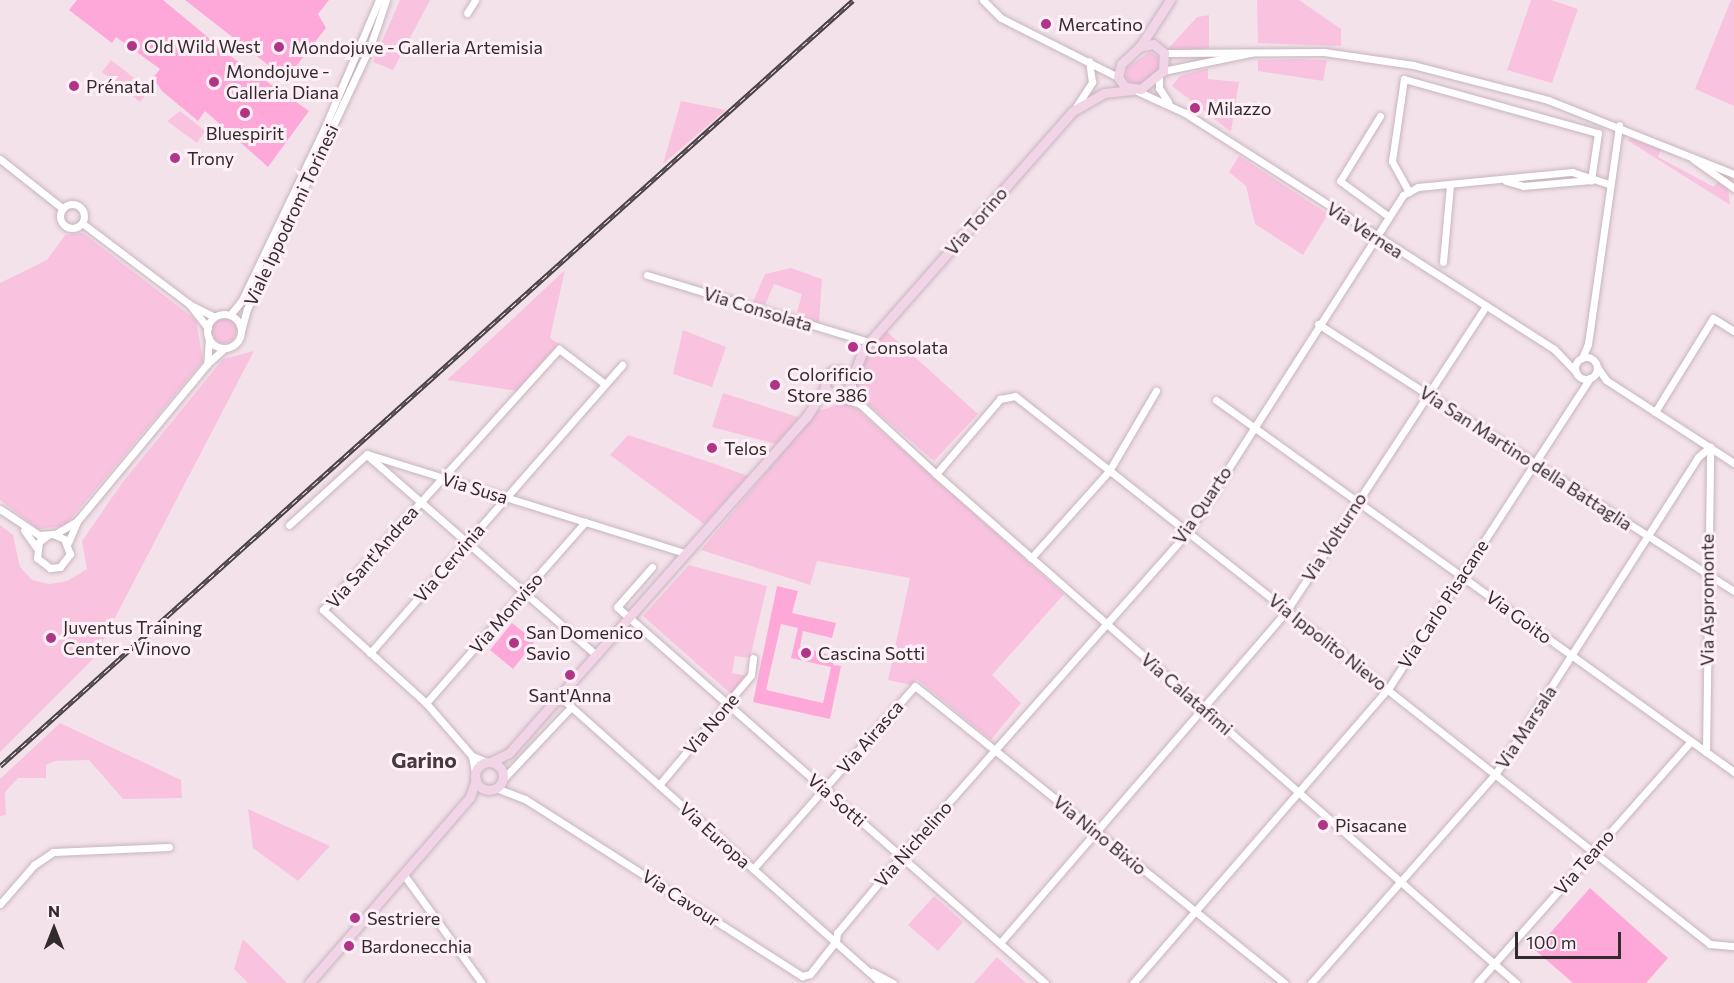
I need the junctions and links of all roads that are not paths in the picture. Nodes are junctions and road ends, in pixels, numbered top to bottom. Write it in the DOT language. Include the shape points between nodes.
graph roads {
  1 [pos="379,0"];
  2 [pos="386,0"];
  3 [pos="475,0"];
  4 [pos="983,0"];
  5 [pos="1170,0"];
  6 [pos="467,13"];
  7 [pos="1156,24"];
  8 [pos="1139,46"];
  9 [pos="1162,50"];
  10 [pos="1259,51"];
  11 [pos="1089,62"];
  12 [pos="1124,62"];
  13 [pos="1100,64"];
  14 [pos="1161,73"];
  15 [pos="1119,78"];
  16 [pos="1134,91"];
  17 [pos="1104,93"];
  18 [pos="1170,104"];
  19 [pos="1076,108"];
  20 [pos="1380,117"];
  21 [pos="1619,124"];
  22 [pos="1678,149"];
  23 [pos="0,159"];
  24 [pos="1734,174"];
  25 [pos="1591,180"];
  26 [pos="1610,184"];
  27 [pos="1450,185"];
  28 [pos="1734,188"];
  29 [pos="1409,192"];
  30 [pos="62,208"];
  31 [pos="1388,216"];
  32 [pos="82,223"];
  33 [pos="1373,236"];
  34 [pos="1443,262"];
  35 [pos="647,275"];
  36 [pos="189,304"];
  37 [pos="1485,307"];
  38 [pos="230,315"];
  39 [pos="214,317"];
  40 [pos="1318,324"];
  41 [pos="208,328"];
  42 [pos="242,331"];
  43 [pos="1734,332"];
  44 [pos="209,338"];
  45 [pos="869,342"];
  46 [pos="1588,344"];
  47 [pos="225,348"];
  48 [pos="1562,355"];
  49 [pos="1581,358"];
  50 [pos="1592,359"];
  51 [pos="856,360"];
  52 [pos="207,364"];
  53 [pos="622,365"];
  54 [pos="1597,367"];
  55 [pos="837,370"];
  56 [pos="1575,371"];
  57 [pos="1581,378"];
  58 [pos="1591,378"];
  59 [pos="1606,380"];
  60 [pos="850,382"];
  61 [pos="605,384"];
  62 [pos="825,388"];
  63 [pos="1156,392"];
  64 [pos="1581,392"];
  65 [pos="1427,394"];
  66 [pos="837,397"];
  67 [pos="1216,400"];
  68 [pos="860,404"];
  69 [pos="813,409"];
  70 [pos="1655,412"];
  71 [pos="1253,427"];
  72 [pos="1710,447"];
  73 [pos="367,454"];
  74 [pos="1734,463"];
  75 [pos="1534,464"];
  76 [pos="1692,467"];
  77 [pos="1108,471"];
  78 [pos="1708,473"];
  79 [pos="936,474"];
  80 [pos="443,478"];
  81 [pos="506,497"];
  82 [pos="421,502"];
  83 [pos="1357,502"];
  84 [pos="0,509"];
  85 [pos="78,520"];
  86 [pos="585,522"];
  87 [pos="19,525"];
  88 [pos="289,525"];
  89 [pos="1187,533"];
  90 [pos="51,535"];
  91 [pos="1648,537"];
  92 [pos="467,542"];
  93 [pos="68,543"];
  94 [pos="36,547"];
  95 [pos="684,553"];
  96 [pos="1031,558"];
  97 [pos="652,567"];
  98 [pos="1706,574"];
  99 [pos="1461,576"];
  100 [pos="1734,591"];
  101 [pos="524,592"];
  102 [pos="1287,609"];
  103 [pos="628,617"];
  104 [pos="1104,622"];
  105 [pos="370,653"];
  106 [pos="596,655"];
  107 [pos="1572,655"];
  108 [pos="753,658"];
  109 [pos="915,686"];
  110 [pos="1388,689"];
  111 [pos="559,696"];
  112 [pos="426,703"];
  113 [pos="728,705"];
  114 [pos="571,707"];
  115 [pos="1203,708"];
  116 [pos="1690,741"];
  117 [pos="996,750"];
  118 [pos="1706,752"];
  119 [pos="509,753"];
  120 [pos="472,756"];
  121 [pos="489,762"];
  122 [pos="1734,771"];
  123 [pos="1496,773"];
  124 [pos="476,779"];
  125 [pos="498,782"];
  126 [pos="659,785"];
  127 [pos="824,789"];
  128 [pos="1298,790"];
  129 [pos="470,797"];
  130 [pos="1096,832"];
  131 [pos="169,847"];
  132 [pos="1594,849"];
  133 [pos="902,855"];
  134 [pos="753,869"];
  135 [pos="404,875"];
  136 [pos="1403,883"];
  137 [pos="0,904"];
  138 [pos="1194,912"];
  139 [pos="836,940"];
  140 [pos="1000,943"];
  141 [pos="1734,946"];
  142 [pos="1494,964"];
  143 [pos="872,972"];
  144 [pos="312,982"];
  145 [pos="482,983"];
  146 [pos="881,983"];
  147 [pos="893,983"];
  148 [pos="1046,983"];
  149 [pos="1133,983"];
  150 [pos="1285,983"];
  151 [pos="1311,983"];
  152 [pos="1477,983"];
  153 [pos="1516,983"];
  1 -- 38 [label="street, Viale Ippodromi Torinesi" via="324,129 242,300"];
  2 -- 42 [label="street, Viale Ippodromi Torinesi" via="371,44 247,309"];
  3 -- 6 [label="street"];
  4 -- 11 [label="street" via="1001,18"];
  5 -- 7 [label="main road"];
  7 -- 8 [label="main road"];
  7 -- 9 [label="main road"];
  8 -- 9 [label="main road"];
  8 -- 12 [label="main road"];
  9 -- 10 [label="street" via="1178,57 1222,50"];
  9 -- 14 [label="main road"];
  10 -- 14 [label="street"];
  10 -- 21 [label="street" via="1324,52 1413,65 1502,86"];
  11 -- 13 [label="street"];
  11 -- 19 [label="street" via="1092,82"];
  12 -- 13 [label="street"];
  12 -- 15 [label="main road"];
  13 -- 15 [label="street"];
  14 -- 16 [label="main road"];
  14 -- 18 [label="street" via="1159,88"];
  15 -- 16 [label="main road"];
  15 -- 17 [label="main road"];
  16 -- 17 [label="main road"];
  16 -- 18 [label="street, Via Vernea"];
  17 -- 19 [label="main road, Via Torino"];
  18 -- 33 [label="street, Via Vernea"];
  19 -- 45 [label="main road, Via Torino"];
  20 -- 31 [label="street" via="1340,181"];
  21 -- 22 [label="street"];
  21 -- 26 [label="street"];
  22 -- 24 [label="street"];
  22 -- 28 [label="street"];
  23 -- 30 [label="street"];
  25 -- 26 [label="street"];
  25 -- 27 [label="street" via="1523,186 1506,181"];
  25 -- 29 [label="street" via="1598,133 1404,79 1392,161"];
  26 -- 46 [label="street"];
  27 -- 29 [label="street"];
  27 -- 34 [label="street"];
  29 -- 31 [label="street, Via Quarto"];
  30 -- 32 [label="street" via="78,205 83,211"];
  30 -- 32 [label="street" via="59,215 64,225 72,228"];
  31 -- 33 [label="street, Via Quarto"];
  32 -- 36 [label="street"];
  33 -- 37 [label="street, Via Vernea"];
  33 -- 40 [label="street, Via Quarto"];
  35 -- 45 [label="street, Via Consolata"];
  36 -- 39 [label="street"];
  36 -- 41 [label="street"];
  37 -- 48 [label="street, Via Vernea"];
  37 -- 65 [label="street, Via Volturno"];
  38 -- 39 [label="street"];
  38 -- 42 [label="street"];
  39 -- 41 [label="street"];
  40 -- 65 [label="street, Via San Martino della Battaglia"];
  40 -- 71 [label="street, Via Quarto"];
  41 -- 44 [label="street"];
  42 -- 47 [label="street" via="234,345"];
  43 -- 70 [label="street" via="1713,318"];
  44 -- 47 [label="street"];
  44 -- 52 [label="street"];
  45 -- 51 [label="main road, Via Torino"];
  46 -- 49 [label="street"];
  46 -- 50 [label="street"];
  47 -- 52 [label="street"];
  48 -- 49 [label="street"];
  48 -- 56 [label="street"];
  49 -- 50 [label="street"];
  49 -- 56 [label="street"];
  50 -- 54 [label="street"];
  51 -- 55 [label="main road, Via Torino"];
  51 -- 60 [label="main road, Via Torino"];
  52 -- 85 [label="street"];
  53 -- 61 [label="street, Via Cervinia"];
  54 -- 58 [label="street"];
  54 -- 59 [label="street"];
  55 -- 60 [label="main road"];
  55 -- 62 [label="main road, Via Torino" via="826,376"];
  56 -- 57 [label="street"];
  57 -- 58 [label="street"];
  57 -- 64 [label="street"];
  58 -- 59 [label="street"];
  58 -- 64 [label="street, Via Carlo Pisacane"];
  59 -- 70 [label="street"];
  60 -- 66 [label="main road, Via Torino"];
  60 -- 68 [label="street, Via Calatafimi"];
  61 -- 80 [label="street, Via Sant'Andrea" via="559,349"];
  61 -- 81 [label="street, Via Cervinia"];
  62 -- 66 [label="main road"];
  62 -- 69 [label="main road, Via Torino"];
  63 -- 77 [label="street"];
  64 -- 75 [label="street, Via Carlo Pisacane"];
  65 -- 75 [label="street, Via San Martino della Battaglia"];
  65 -- 83 [label="street, Via Volturno"];
  66 -- 68 [label="street, Via Calatafimi"];
  66 -- 69 [label="main road, Via Torino"];
  67 -- 71 [label="street, Via Goito"];
  68 -- 79 [label="street, Via Calatafimi"];
  69 -- 95 [label="main road, Via Torino"];
  70 -- 72 [label="street"];
  71 -- 83 [label="street, Via Goito"];
  71 -- 89 [label="street, Via Quarto"];
  72 -- 74 [label="street"];
  72 -- 76 [label="street, Via Marsala"];
  72 -- 78 [label="street, Via Aspromonte"];
  73 -- 80 [label="street, Via Susa"];
  73 -- 82 [label="street"];
  73 -- 88 [label="street"];
  75 -- 91 [label="street, Via San Martino della Battaglia"];
  75 -- 99 [label="street, Via Carlo Pisacane"];
  76 -- 78 [label="street"];
  76 -- 91 [label="street, Via Marsala"];
  77 -- 79 [label="street, Via Ippolito Nievo" via="1016,396 1000,399"];
  77 -- 89 [label="street, Via Ippolito Nievo"];
  77 -- 96 [label="street"];
  78 -- 98 [label="street, Via Aspromonte"];
  79 -- 96 [label="street, Via Calatafimi"];
  80 -- 81 [label="street, Via Susa"];
  80 -- 82 [label="street, Via Sant'Andrea"];
  81 -- 86 [label="street, Via Susa"];
  81 -- 92 [label="street, Via Cervinia"];
  82 -- 92 [label="street"];
  82 -- 105 [label="street, Via Sant'Andrea" via="322,610"];
  83 -- 99 [label="street, Via Goito"];
  83 -- 102 [label="street, Via Volturno"];
  84 -- 87 [label="street"];
  85 -- 90 [label="street"];
  85 -- 93 [label="street"];
  86 -- 95 [label="street, Via Susa"];
  86 -- 101 [label="street, Via Monviso"];
  87 -- 90 [label="street"];
  87 -- 94 [label="street"];
  89 -- 102 [label="street, Via Ippolito Nievo"];
  89 -- 104 [label="street, Via Quarto"];
  90 -- 93 [label="street"];
  90 -- 94 [label="street"];
  91 -- 98 [label="street, Via San Martino della Battaglia"];
  91 -- 107 [label="street, Via Marsala"];
  92 -- 101 [label="street"];
  92 -- 105 [label="street, Via Cervinia"];
  93 -- 94 [label="street" via="68,559 55,569 40,563"];
  95 -- 103 [label="main road, Via Torino"];
  96 -- 104 [label="street, Via Calatafimi"];
  97 -- 103 [label="street" via="617,608"];
  98 -- 100 [label="street, Via San Martino della Battaglia"];
  98 -- 118 [label="street, Via Aspromonte"];
  99 -- 107 [label="street, Via Goito"];
  99 -- 110 [label="street, Via Carlo Pisacane"];
  101 -- 106 [label="street"];
  101 -- 112 [label="street, Via Monviso"];
  102 -- 110 [label="street, Via Ippolito Nievo"];
  102 -- 115 [label="street, Via Volturno"];
  103 -- 106 [label="main road, Via Torino"];
  103 -- 113 [label="street, Via Sotti"];
  104 -- 115 [label="street, Via Calatafimi"];
  104 -- 117 [label="street, Via Quarto"];
  105 -- 112 [label="street, Via Sant'Andrea"];
  106 -- 111 [label="main road, Via Torino"];
  107 -- 116 [label="street, Via Goito"];
  107 -- 123 [label="street, Via Marsala"];
  108 -- 113 [label="street, Via None" via="751,675"];
  109 -- 117 [label="street, Via Nino Bixio"];
  109 -- 127 [label="street, Via Airasca"];
  110 -- 123 [label="street, Via Ippolito Nievo"];
  110 -- 128 [label="street, Via Carlo Pisacane"];
  111 -- 114 [label="street, Via Europa"];
  111 -- 119 [label="main road, Via Torino"];
  112 -- 120 [label="street, Via Sant'Andrea"];
  113 -- 126 [label="street, Via None"];
  113 -- 127 [label="street, Via Sotti"];
  114 -- 125 [label="street"];
  114 -- 126 [label="street, Via Europa"];
  115 -- 128 [label="street, Via Calatafimi"];
  115 -- 130 [label="street, Via Volturno"];
  116 -- 118 [label="street, Via Goito"];
  116 -- 132 [label="street, Via Teano"];
  117 -- 130 [label="street, Via Nino Bixio"];
  117 -- 133 [label="street, Via Nichelino"];
  118 -- 122 [label="street, Via Goito"];
  119 -- 121 [label="main road"];
  119 -- 125 [label="main road"];
  120 -- 121 [label="street"];
  120 -- 124 [label="street"];
  121 -- 124 [label="main road" via="480,766"];
  121 -- 125 [label="main road"];
  123 -- 132 [label="street, Via Ippolito Nievo"];
  123 -- 136 [label="street, Via Marsala"];
  124 -- 125 [label="main road"];
  124 -- 129 [label="main road"];
  125 -- 129 [label="main road"];
  125 -- 139 [label="street, Via Cavour" via="802,976 810,974"];
  126 -- 134 [label="street, Via Europa"];
  127 -- 133 [label="street, Via Sotti"];
  127 -- 134 [label="street, Via Airasca"];
  128 -- 136 [label="street, Via Calatafimi"];
  128 -- 138 [label="street, Via Carlo Pisacane"];
  129 -- 135 [label="main road"];
  130 -- 138 [label="street, Via Nino Bixio"];
  130 -- 140 [label="street, Via Volturno"];
  131 -- 137 [label="street" via="53,852 34,865"];
  132 -- 141 [label="street, Via Ippolito Nievo" via="1710,944"];
  132 -- 142 [label="street, Via Teano"];
  133 -- 139 [label="street, Via Nichelino" via="837,933"];
  133 -- 140 [label="street, Via Sotti"];
  134 -- 139 [label="street, Via Europa"];
  135 -- 144 [label="main road"];
  135 -- 145 [label="street"];
  136 -- 142 [label="street, Via Calatafimi"];
  136 -- 151 [label="street, Via Marsala"];
  138 -- 149 [label="street, Via Carlo Pisacane"];
  138 -- 150 [label="street, Via Nino Bixio"];
  139 -- 143 [label="street, Via Europa"];
  140 -- 148 [label="street, Via Sotti"];
  142 -- 152 [label="street, Via Teano"];
  142 -- 153 [label="street, Via Calatafimi"];
  143 -- 146 [label="street, Via Europa"];
  143 -- 147 [label="street, Via Europa"];
}
